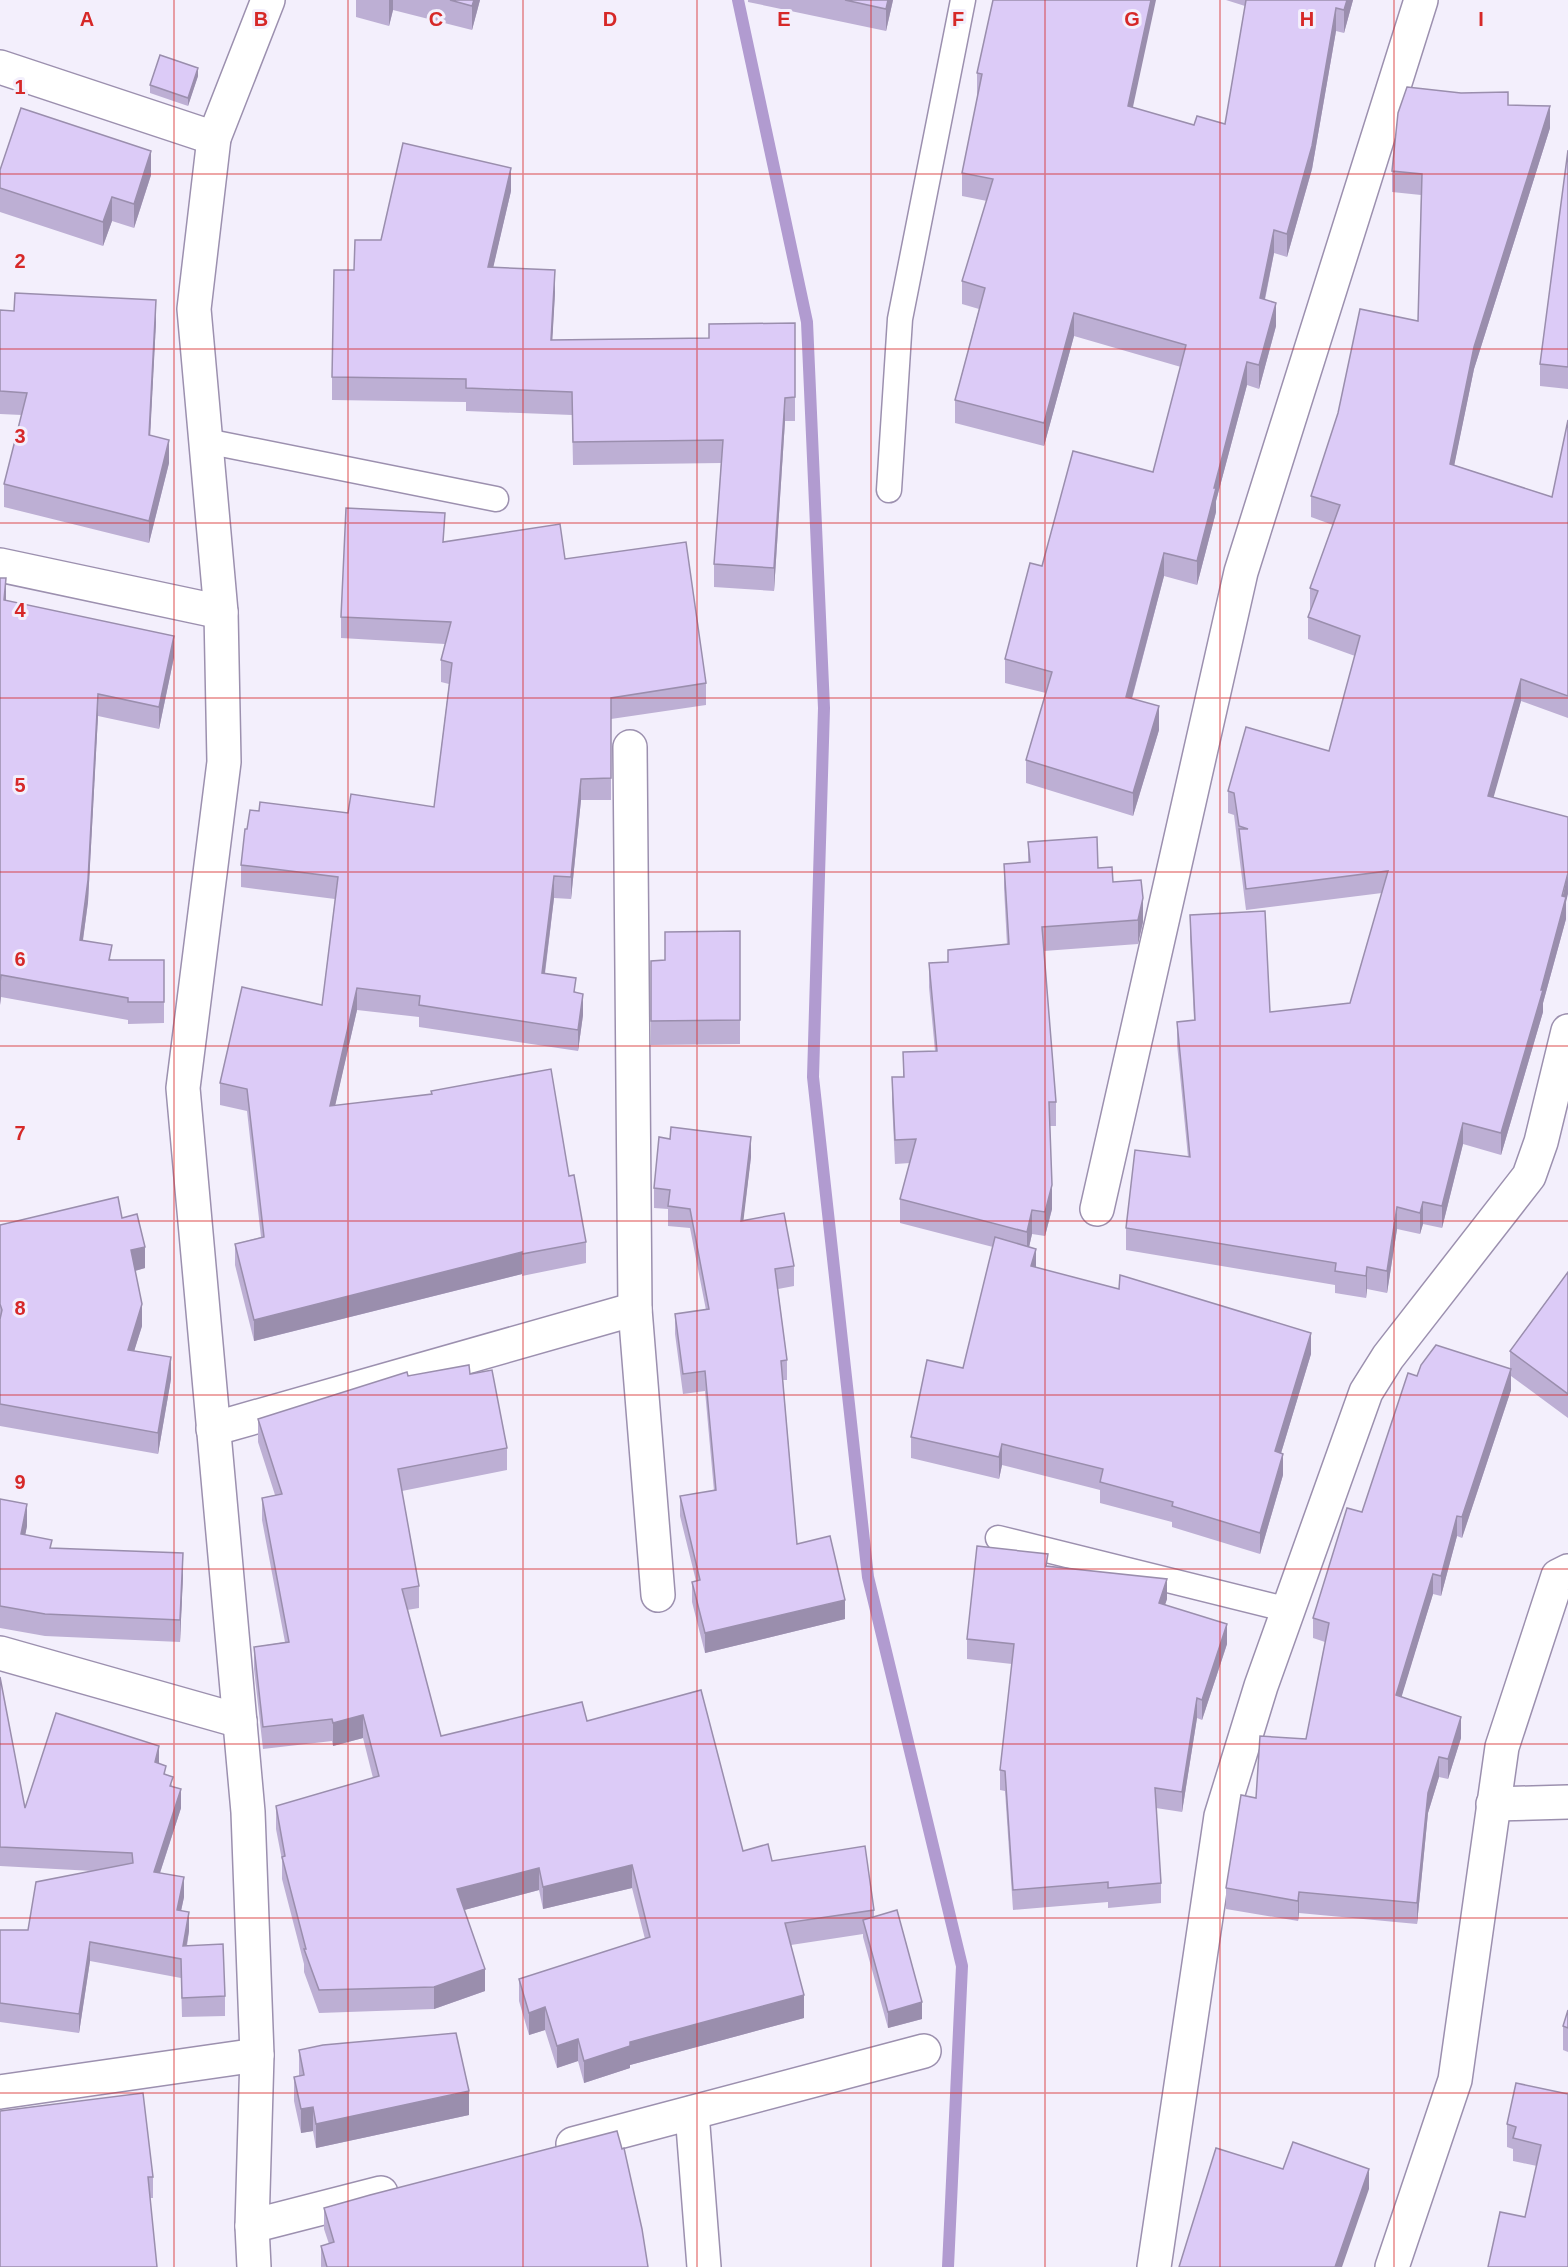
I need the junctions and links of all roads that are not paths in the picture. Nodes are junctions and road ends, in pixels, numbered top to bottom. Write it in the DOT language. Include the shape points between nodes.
graph roads {
  1 [pos="268,0"];
  2 [pos="963,0"];
  3 [pos="1421,0"];
  4 [pos="0,68"];
  5 [pos="214,138"];
  6 [pos="206,441"];
  7 [pos="889,490"];
  8 [pos="496,499"];
  9 [pos="0,565"];
  10 [pos="221,612"];
  11 [pos="630,747"];
  12 [pos="1568,1031"];
  13 [pos="1097,1209"];
  14 [pos="635,1309"];
  15 [pos="213,1430"];
  16 [pos="998,1538"];
  17 [pos="1568,1571"];
  18 [pos="658,1596"];
  19 [pos="1289,1610"];
  20 [pos="0,1653"];
  21 [pos="240,1721"];
  22 [pos="1568,1803"];
  23 [pos="1493,1804"];
  24 [pos="924,2051"];
  25 [pos="257,2055"];
  26 [pos="0,2092"];
  27 [pos="692,2113"];
  28 [pos="542,2152"];
  29 [pos="414,2185"];
  30 [pos="252,2226"];
  31 [pos="254,2267"];
  32 [pos="704,2267"];
  33 [pos="1154,2267"];
  34 [pos="1392,2267"];
  1 -- 5 [label="street"];
  2 -- 7 [label="lane" via="900,319"];
  3 -- 13 [label="street" via="1241,572"];
  4 -- 5 [label="street"];
  5 -- 6 [label="street" via="194,309"];
  6 -- 8 [label="lane"];
  6 -- 10 [label="street"];
  9 -- 10 [label="street"];
  10 -- 15 [label="street" via="224,762 183,1088"];
  11 -- 14 [label="street"];
  12 -- 19 [label="street" via="1529,1176 1388,1357 1366,1392"];
  14 -- 15 [label="street"];
  14 -- 18 [label="street"];
  15 -- 21 [label="street"];
  16 -- 19 [label="lane"];
  17 -- 23 [label="street" via="1558,1576 1502,1747"];
  19 -- 33 [label="street" via="1221,1816"];
  20 -- 21 [label="street"];
  21 -- 25 [label="street" via="248,1812"];
  22 -- 23 [label="street"];
  23 -- 34 [label="street" via="1455,2080"];
  24 -- 27 [label="street"];
  25 -- 26 [label="street"];
  25 -- 30 [label="street"];
  27 -- 28 [label="street"];
  27 -- 32 [label="street"];
  29 -- 30 [label="street"];
  30 -- 31 [label="street"];
}
